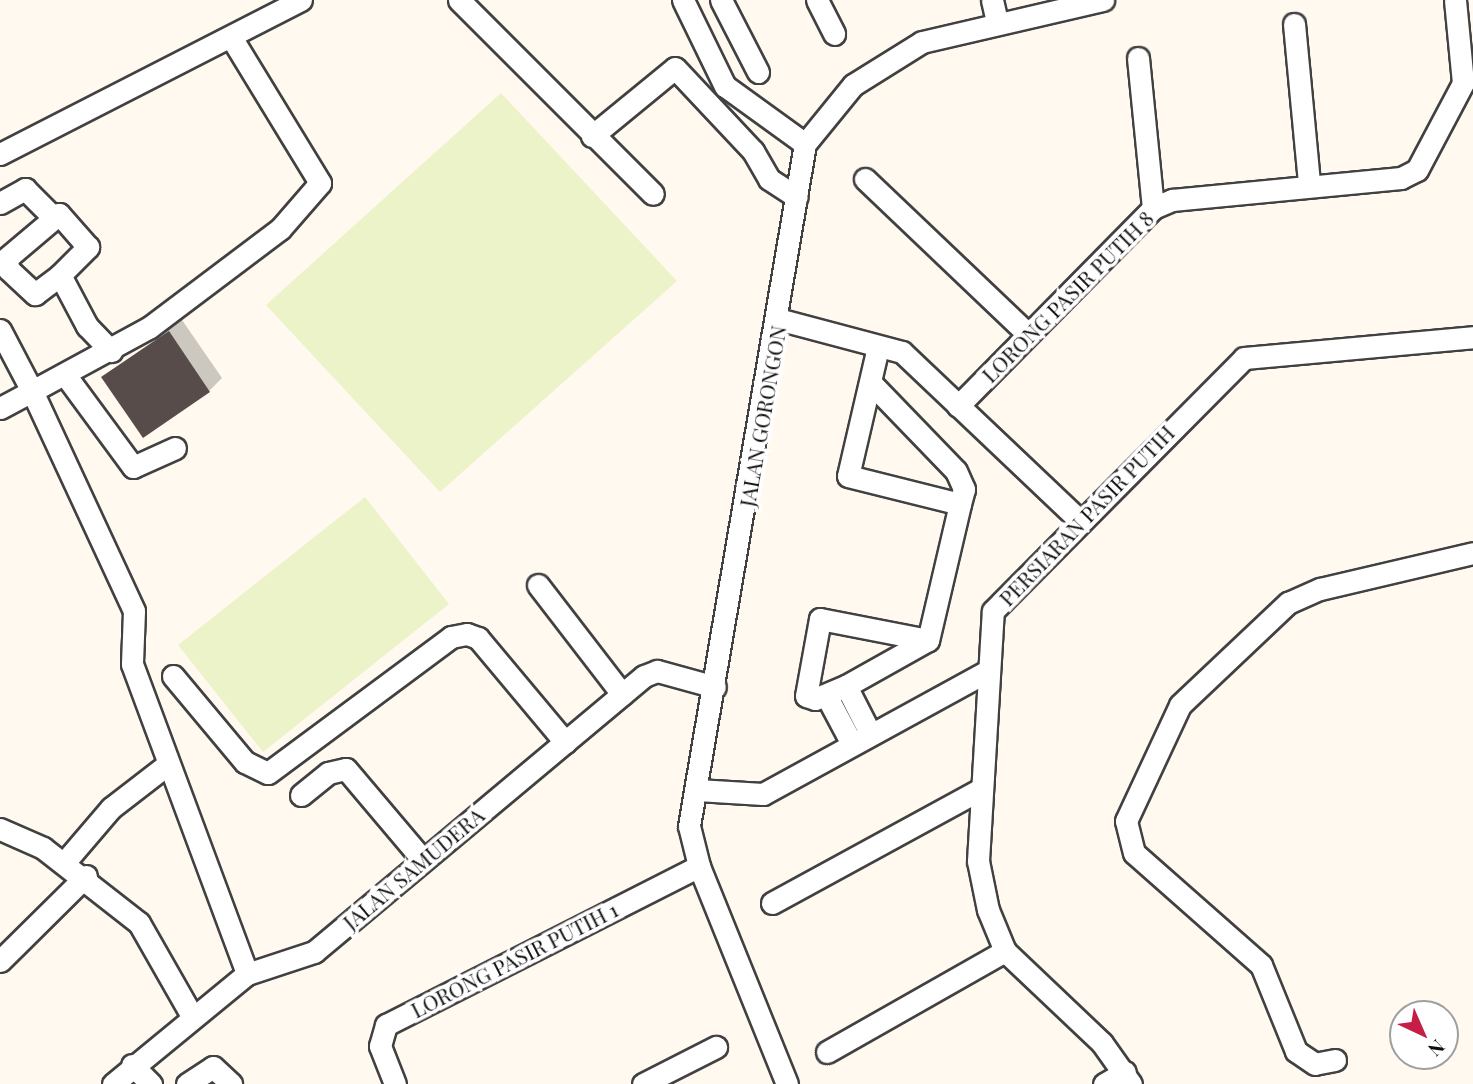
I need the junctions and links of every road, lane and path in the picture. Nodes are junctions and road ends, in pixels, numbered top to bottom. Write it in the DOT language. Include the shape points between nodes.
graph roads {
  1 [pos="301,0"];
  2 [pos="682,0"];
  3 [pos="720,0"];
  4 [pos="817,0"];
  5 [pos="992,0"];
  6 [pos="1103,0"];
  7 [pos="1455,0"];
  8 [pos="462,1"];
  9 [pos="997,22"];
  10 [pos="1294,23"];
  11 [pos="834,34"];
  12 [pos="231,37"];
  13 [pos="1139,58"];
  14 [pos="758,72"];
  15 [pos="592,136"];
  16 [pos="805,144"];
  17 [pos="0,154"];
  18 [pos="865,179"];
  19 [pos="1309,184"];
  20 [pos="653,194"];
  21 [pos="797,197"];
  22 [pos="0,203"];
  23 [pos="1153,208"];
  24 [pos="53,217"];
  25 [pos="10,247"];
  26 [pos="60,275"];
  27 [pos="778,319"];
  28 [pos="0,330"];
  29 [pos="1028,334"];
  30 [pos="1473,337"];
  31 [pos="877,347"];
  32 [pos="111,351"];
  33 [pos="66,376"];
  34 [pos="871,383"];
  35 [pos="32,391"];
  36 [pos="958,406"];
  37 [pos="0,408"];
  38 [pos="175,448"];
  39 [pos="960,504"];
  40 [pos="1079,520"];
  41 [pos="1473,553"];
  42 [pos="538,585"];
  43 [pos="928,640"];
  44 [pos="986,672"];
  45 [pos="173,676"];
  46 [pos="846,686"];
  47 [pos="715,687"];
  48 [pos="622,694"];
  49 [pos="826,695"];
  50 [pos="861,738"];
  51 [pos="565,742"];
  52 [pos="168,764"];
  53 [pos="981,789"];
  54 [pos="698,790"];
  55 [pos="301,795"];
  56 [pos="0,830"];
  57 [pos="423,860"];
  58 [pos="64,863"];
  59 [pos="699,866"];
  60 [pos="86,876"];
  61 [pos="772,903"];
  62 [pos="1004,951"];
  63 [pos="0,961"];
  64 [pos="247,974"];
  65 [pos="191,1014"];
  66 [pos="716,1047"];
  67 [pos="827,1052"];
  68 [pos="1335,1060"];
  69 [pos="132,1065"];
  70 [pos="1128,1078"];
  71 [pos="113,1084"];
  72 [pos="151,1084"];
  73 [pos="187,1084"];
  74 [pos="232,1084"];
  75 [pos="395,1084"];
  76 [pos="643,1084"];
  77 [pos="787,1084"];
  78 [pos="1104,1084"];
  1 -- 12 [label="street"];
  2 -- 16 [label="street" via="725,86"];
  3 -- 14 [label="street"];
  4 -- 11 [label="street"];
  5 -- 9 [label="street"];
  6 -- 9 [label="street"];
  7 -- 19 [label="street, LORONG PASIR PUTIH 8" via="1463,83 1417,170 1401,178"];
  8 -- 15 [label="street"];
  9 -- 16 [label="street" via="896,54 853,85"];
  10 -- 19 [label="street"];
  12 -- 17 [label="street"];
  12 -- 32 [label="street" via="320,183 267,240"];
  13 -- 23 [label="street"];
  15 -- 20 [label="street"];
  15 -- 21 [label="street" via="674,68 753,151 769,179"];
  16 -- 21 [label="street, JALAN GORONGON"];
  18 -- 29 [label="street"];
  19 -- 23 [label="street, LORONG PASIR PUTIH 8" via="1172,200"];
  21 -- 27 [label="street, JALAN GORONGON"];
  22 -- 24 [label="street" via="25,189"];
  23 -- 29 [label="street, LORONG PASIR PUTIH 8"];
  24 -- 25 [label="street"];
  24 -- 26 [label="street" via="64,216 88,247"];
  25 -- 26 [label="street" via="6,264 29,292 41,292"];
  26 -- 32 [label="street" via="87,326"];
  27 -- 31 [label="street"];
  27 -- 47 [label="street, JALAN GORONGON"];
  28 -- 35 [label="street"];
  29 -- 36 [label="street, LORONG PASIR PUTIH 8"];
  30 -- 40 [label="street, PERSIARAN PASIR PUTIH" via="1244,358"];
  31 -- 34 [label="street"];
  31 -- 36 [label="street" via="902,352"];
  32 -- 33 [label="street"];
  33 -- 35 [label="street"];
  33 -- 38 [label="street" via="133,467"];
  34 -- 39 [label="street" via="956,471 964,489"];
  34 -- 39 [label="street" via="848,475"];
  35 -- 37 [label="street"];
  35 -- 52 [label="street" via="134,611 132,664"];
  36 -- 40 [label="street"];
  39 -- 43 [label="street"];
  40 -- 44 [label="street, PERSIARAN PASIR PUTIH" via="993,611"];
  41 -- 68 [label="street" via="1320,589 1288,603 1180,705 1126,821 1134,853 1261,965 1296,1051 1315,1064"];
  42 -- 48 [label="street"];
  43 -- 46 [label="street"];
  43 -- 49 [label="street" via="820,619 806,696"];
  44 -- 50 [label="street"];
  44 -- 53 [label="street, PERSIARAN PASIR PUTIH"];
  45 -- 51 [label="street" via="245,762 268,773 452,637 467,634 478,638"];
  46 -- 49 [label="street"];
  46 -- 50 [label="street"];
  47 -- 48 [label="street, JALAN SAMUDERA" via="657,671"];
  47 -- 54 [label="street, JALAN GORONGON"];
  48 -- 51 [label="street, JALAN SAMUDERA"];
  49 -- 50 [label="street"];
  50 -- 54 [label="street" via="763,794"];
  51 -- 57 [label="street, JALAN SAMUDERA"];
  52 -- 58 [label="street" via="111,808"];
  52 -- 64 [label="street"];
  53 -- 61 [label="street"];
  53 -- 62 [label="street, PERSIARAN PASIR PUTIH" via="978,861"];
  54 -- 59 [label="street, JALAN GORONGON" via="689,826"];
  55 -- 57 [label="street" via="328,773 346,769"];
  56 -- 58 [label="street"];
  57 -- 64 [label="street, JALAN SAMUDERA" via="314,953"];
  58 -- 60 [label="street"];
  59 -- 75 [label="street, LORONG PASIR PUTIH 1" via="386,1024 380,1046"];
  59 -- 77 [label="street, JALAN GORONGON"];
  60 -- 63 [label="street"];
  60 -- 65 [label="street" via="139,923"];
  62 -- 67 [label="street"];
  62 -- 70 [label="street, PERSIARAN PASIR PUTIH"];
  64 -- 65 [label="street, JALAN SAMUDERA"];
  65 -- 69 [label="street, JALAN SAMUDERA"];
  66 -- 76 [label="street"];
  69 -- 71 [label="street, JALAN SAMUDERA"];
  69 -- 72 [label="street"];
  70 -- 78 [label="street"];
  73 -- 74 [label="street" via="213,1068"];
}
